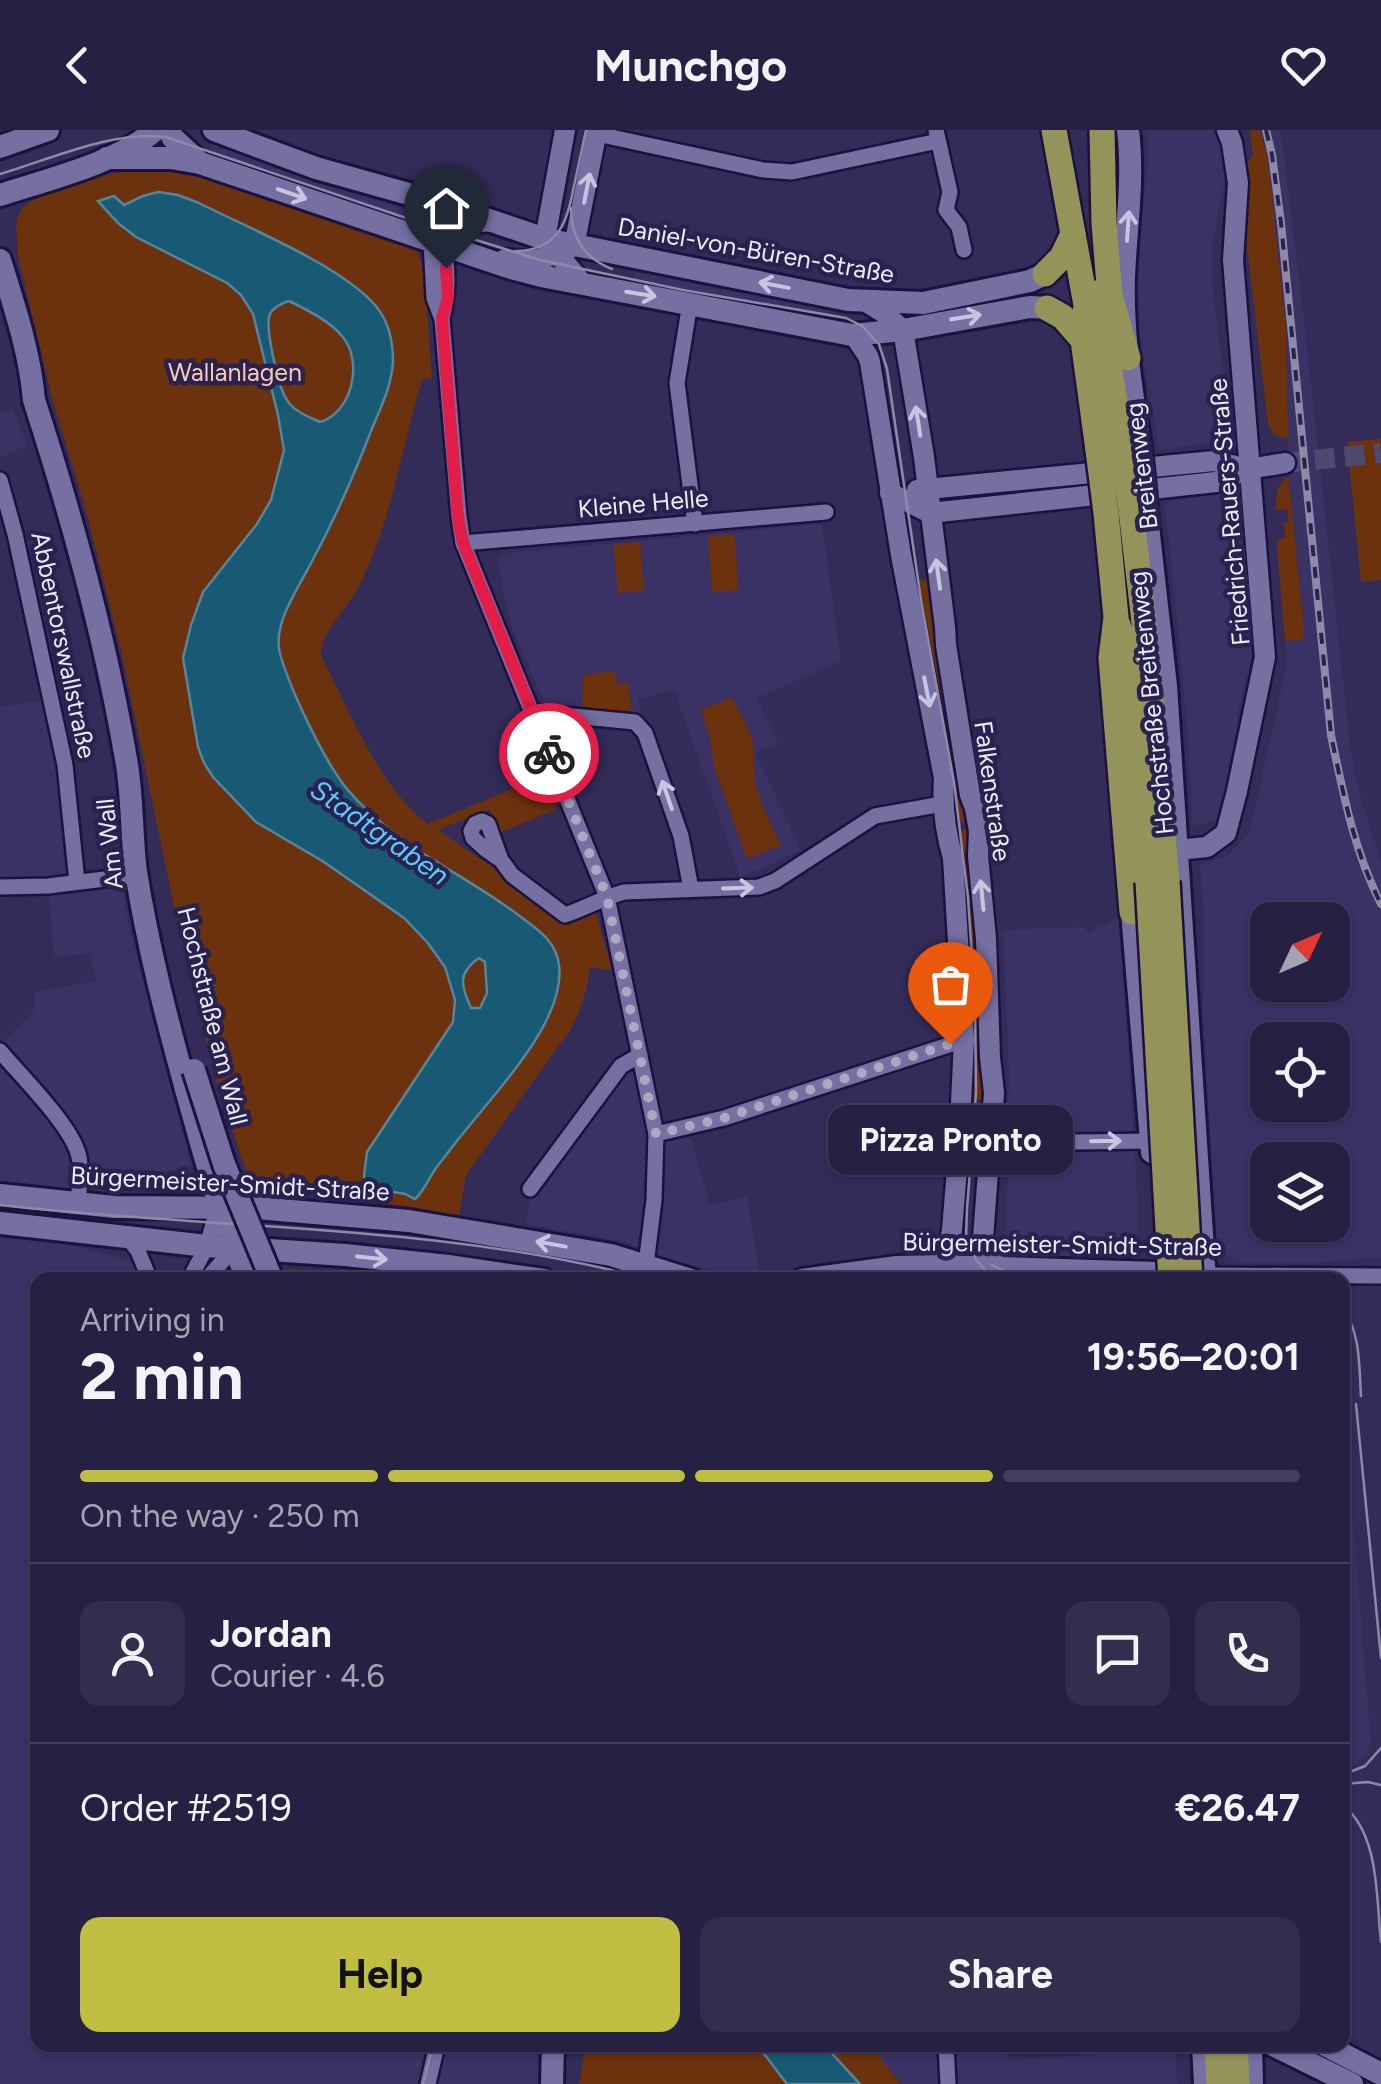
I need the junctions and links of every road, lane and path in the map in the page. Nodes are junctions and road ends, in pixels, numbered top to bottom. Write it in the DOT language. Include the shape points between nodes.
graph roads {
  1 [pos="48,130"];
  2 [pos="156,130"];
  3 [pos="169,130"];
  4 [pos="214,130"];
  5 [pos="565,130"];
  6 [pos="1054,130"];
  7 [pos="1071,130"];
  8 [pos="1102,130"];
  9 [pos="1128,130"];
  10 [pos="1227,130"];
  11 [pos="597,132"];
  12 [pos="937,135"];
  13 [pos="241,137"];
  14 [pos="0,146"];
  15 [pos="107,158"];
  16 [pos="200,162"];
  17 [pos="0,196"];
  18 [pos="430,200"];
  19 [pos="497,224"];
  20 [pos="1073,234"];
  21 [pos="439,240"];
  22 [pos="558,246"];
  23 [pos="964,250"];
  24 [pos="478,256"];
  25 [pos="0,260"];
  26 [pos="1045,274"];
  27 [pos="583,284"];
  28 [pos="1108,287"];
  29 [pos="866,302"];
  30 [pos="690,303"];
  31 [pos="922,303"];
  32 [pos="1047,308"];
  33 [pos="0,309"];
  34 [pos="896,328"];
  35 [pos="854,335"];
  36 [pos="1083,340"];
  37 [pos="868,356"];
  38 [pos="1128,358"];
  39 [pos="1116,390"];
  40 [pos="34,400"];
  41 [pos="1120,448"];
  42 [pos="1285,463"];
  43 [pos="1249,468"];
  44 [pos="0,480"];
  45 [pos="927,488"];
  46 [pos="890,493"];
  47 [pos="1128,510"];
  48 [pos="826,512"];
  49 [pos="930,513"];
  50 [pos="695,524"];
  51 [pos="463,543"];
  52 [pos="1116,617"];
  53 [pos="532,712"];
  54 [pos="942,804"];
  55 [pos="130,821"];
  56 [pos="1176,850"];
  57 [pos="501,860"];
  58 [pos="137,875"];
  59 [pos="77,882"];
  60 [pos="1158,882"];
  61 [pos="0,887"];
  62 [pos="690,890"];
  63 [pos="607,897"];
  64 [pos="1132,912"];
  65 [pos="964,1040"];
  66 [pos="0,1051"];
  67 [pos="640,1054"];
  68 [pos="656,1134"];
  69 [pos="1151,1141"];
  70 [pos="992,1143"];
  71 [pos="530,1189"];
  72 [pos="0,1195"];
  73 [pos="78,1204"];
  74 [pos="218,1206"];
  75 [pos="163,1208"];
  76 [pos="0,1223"];
  77 [pos="128,1238"];
  78 [pos="156,1240"];
  79 [pos="207,1246"];
  80 [pos="234,1248"];
  81 [pos="939,1266"];
  82 [pos="998,1268"];
  83 [pos="147,1272"];
  84 [pos="193,1272"];
  85 [pos="213,1272"];
  86 [pos="244,1272"];
  87 [pos="269,1272"];
  88 [pos="489,1272"];
  89 [pos="647,1272"];
  90 [pos="860,1272"];
  91 [pos="1072,1272"];
  92 [pos="1164,1272"];
  93 [pos="1164,1272"];
  94 [pos="1199,1272"];
  95 [pos="1200,1272"];
  96 [pos="1381,1277"];
  97 [pos="1350,1278"];
  98 [pos="1350,1285"];
  99 [pos="435,2052"];
  100 [pos="553,2052"];
  101 [pos="946,2052"];
  102 [pos="1203,2052"];
  103 [pos="1217,2052"];
  104 [pos="1235,2052"];
  105 [pos="1251,2052"];
  106 [pos="1288,2052"];
  107 [pos="1339,2052"];
  108 [pos="1381,2074"];
  109 [pos="428,2084"];
  110 [pos="552,2084"];
  111 [pos="948,2084"];
  112 [pos="1205,2084"];
  113 [pos="1219,2084"];
  114 [pos="1237,2084"];
  115 [pos="1252,2084"];
  116 [pos="1352,2084"];
  1 -- 14 [label="main road"];
  2 -- 15 [label="main road"];
  3 -- 16 [label="main road"];
  4 -- 13 [label="main road, Daniel-von-Büren-Straße"];
  5 -- 22 [label="street"];
  6 -- 20 [label="highway, Breitenweg"];
  7 -- 39 [label="highway, Hochstraße Breitenweg"];
  8 -- 28 [label="highway"];
  38 -- 9 [label="main road, Breitenweg, one-way"];
  10 -- 43 [label="street, Friedrich-Rauers-Straße" via="1238,183 1233,260"];
  11 -- 12 [label="street" via="792,172"];
  22 -- 11 [label="street, one-way"];
  12 -- 23 [label="street" via="950,192 946,210"];
  13 -- 18 [label="main road, Daniel-von-Büren-Straße" via="316,168"];
  15 -- 16 [label="main road"];
  15 -- 17 [label="main road"];
  16 -- 21 [label="main road, Daniel-von-Büren-Straße, one-way"];
  18 -- 19 [label="main road, Daniel-von-Büren-Straße"];
  18 -- 21 [label="street"];
  19 -- 21 [label="street" via="456,228"];
  19 -- 22 [label="main road, Daniel-von-Büren-Straße"];
  20 -- 26 [label="highway"];
  20 -- 36 [label="highway, Breitenweg" via="1086,305"];
  21 -- 24 [label="main road, Daniel-von-Büren-Straße"];
  21 -- 51 [label="street" via="434,298 442,319"];
  22 -- 24 [label="street, Daniel-von-Büren-Straße" via="521,262"];
  22 -- 27 [label="street, Daniel-von-Büren-Straße"];
  29 -- 22 [label="main road, Daniel-von-Büren-Straße, one-way"];
  24 -- 27 [label="main road, Daniel-von-Büren-Straße"];
  25 -- 40 [label="main road, Am Wall"];
  26 -- 31 [label="main road, Daniel-von-Büren-Straße"];
  27 -- 30 [label="main road, Daniel-von-Büren-Straße, one-way"];
  28 -- 38 [label="highway"];
  28 -- 39 [label="highway"];
  29 -- 31 [label="main road, Daniel-von-Büren-Straße"];
  29 -- 34 [label="street"];
  30 -- 35 [label="main road, Daniel-von-Büren-Straße"];
  30 -- 50 [label="street" via="677,382"];
  31 -- 34 [label="street"];
  34 -- 32 [label="main road, Daniel-von-Büren-Straße, one-way"];
  32 -- 36 [label="highway"];
  33 -- 40 [label="main road, Am Wall"];
  34 -- 35 [label="main road, Daniel-von-Büren-Straße"];
  34 -- 37 [label="street"];
  45 -- 34 [label="street, Falkenstraße, one-way"];
  35 -- 37 [label="street, Falkenstraße"];
  36 -- 41 [label="highway, Breitenweg"];
  37 -- 46 [label="street, Falkenstraße"];
  38 -- 41 [label="main road, Breitenweg"];
  39 -- 41 [label="highway, Hochstraße Breitenweg"];
  40 -- 55 [label="main road, Am Wall" via="105,656 131,788"];
  41 -- 47 [label="highway, Hochstraße Breitenweg, bridge"];
  42 -- 43 [label="street"];
  43 -- 45 [label="street" via="1214,461"];
  43 -- 49 [label="street" via="1216,482"];
  43 -- 56 [label="street, Friedrich-Rauers-Straße" via="1266,657 1226,832 1208,847"];
  44 -- 59 [label="street, Abbentorswallstraße" via="65,765"];
  45 -- 46 [label="street"];
  45 -- 49 [label="street, Falkenstraße"];
  46 -- 49 [label="street"];
  46 -- 54 [label="street, Falkenstraße, one-way" via="944,778"];
  47 -- 52 [label="highway, Breitenweg"];
  47 -- 56 [label="main road, Breitenweg" via="1166,686"];
  47 -- 60 [label="highway, Hochstraße Breitenweg" via="1146,642"];
  48 -- 50 [label="street, Kleine Helle"];
  70 -- 49 [label="street, Falkenstraße, one-way" via="978,832"];
  50 -- 51 [label="street, Kleine Helle"];
  51 -- 53 [label="street"];
  52 -- 60 [label="highway, Hochstraße Breitenweg" via="1129,655"];
  52 -- 64 [label="highway" via="1111,658"];
  62 -- 53 [label="street, one-way" via="682,836 645,732 635,722"];
  53 -- 63 [label="street"];
  62 -- 54 [label="street, one-way" via="759,887 875,816"];
  54 -- 65 [label="street, Falkenstraße" via="953,858"];
  55 -- 58 [label="main road, Am Wall"];
  55 -- 87 [label="main road, Hochstraße am Wall, bridge" via="143,838 194,1070"];
  56 -- 95 [label="main road, Breitenweg"];
  57 -- 63 [label="street" via="565,915"];
  58 -- 59 [label="street"];
  58 -- 74 [label="main road, Am Wall"];
  59 -- 61 [label="street"];
  60 -- 92 [label="highway, Hochstraße Breitenweg, bridge"];
  60 -- 94 [label="highway, Hochstraße Breitenweg, bridge"];
  62 -- 63 [label="street"];
  63 -- 67 [label="street"];
  64 -- 69 [label="main road"];
  65 -- 68 [label="street"];
  65 -- 81 [label="street, Falkenstraße" via="952,1230"];
  66 -- 73 [label="street" via="76,1146"];
  67 -- 68 [label="street"];
  67 -- 71 [label="street" via="620,1066"];
  68 -- 89 [label="street"];
  70 -- 69 [label="street, one-way"];
  69 -- 93 [label="main road"];
  70 -- 82 [label="street, Falkenstraße" via="983,1238"];
  72 -- 73 [label="main road, Bürgermeister-Smidt-Straße"];
  73 -- 75 [label="main road, Bürgermeister-Smidt-Straße"];
  74 -- 75 [label="main road, Bürgermeister-Smidt-Straße"];
  74 -- 79 [label="street"];
  74 -- 80 [label="main road, Am Wall"];
  89 -- 74 [label="main road, Bürgermeister-Smidt-Straße, one-way" via="611,1254 410,1221"];
  75 -- 78 [label="main road" via="172,1224"];
  76 -- 77 [label="main road"];
  77 -- 78 [label="main road"];
  77 -- 83 [label="street"];
  78 -- 79 [label="main road"];
  79 -- 80 [label="main road"];
  79 -- 84 [label="street"];
  80 -- 85 [label="street"];
  80 -- 86 [label="main road, Am Wall"];
  80 -- 88 [label="main road, one-way"];
  81 -- 82 [label="main road, Bürgermeister-Smidt-Straße"];
  81 -- 90 [label="main road, Bürgermeister-Smidt-Straße"];
  82 -- 91 [label="main road, Bürgermeister-Smidt-Straße"];
  96 -- 97 [label="street, Bürgermeister-Smidt-Straße"];
  96 -- 98 [label="street, Bürgermeister-Smidt-Straße"];
  99 -- 109 [label="street"];
  100 -- 110 [label="main road"];
  101 -- 111 [label="street"];
  102 -- 112 [label="main road"];
  103 -- 113 [label="highway"];
  104 -- 114 [label="highway"];
  105 -- 115 [label="main road"];
  106 -- 116 [label="main road"];
  107 -- 108 [label="main road"];
}
